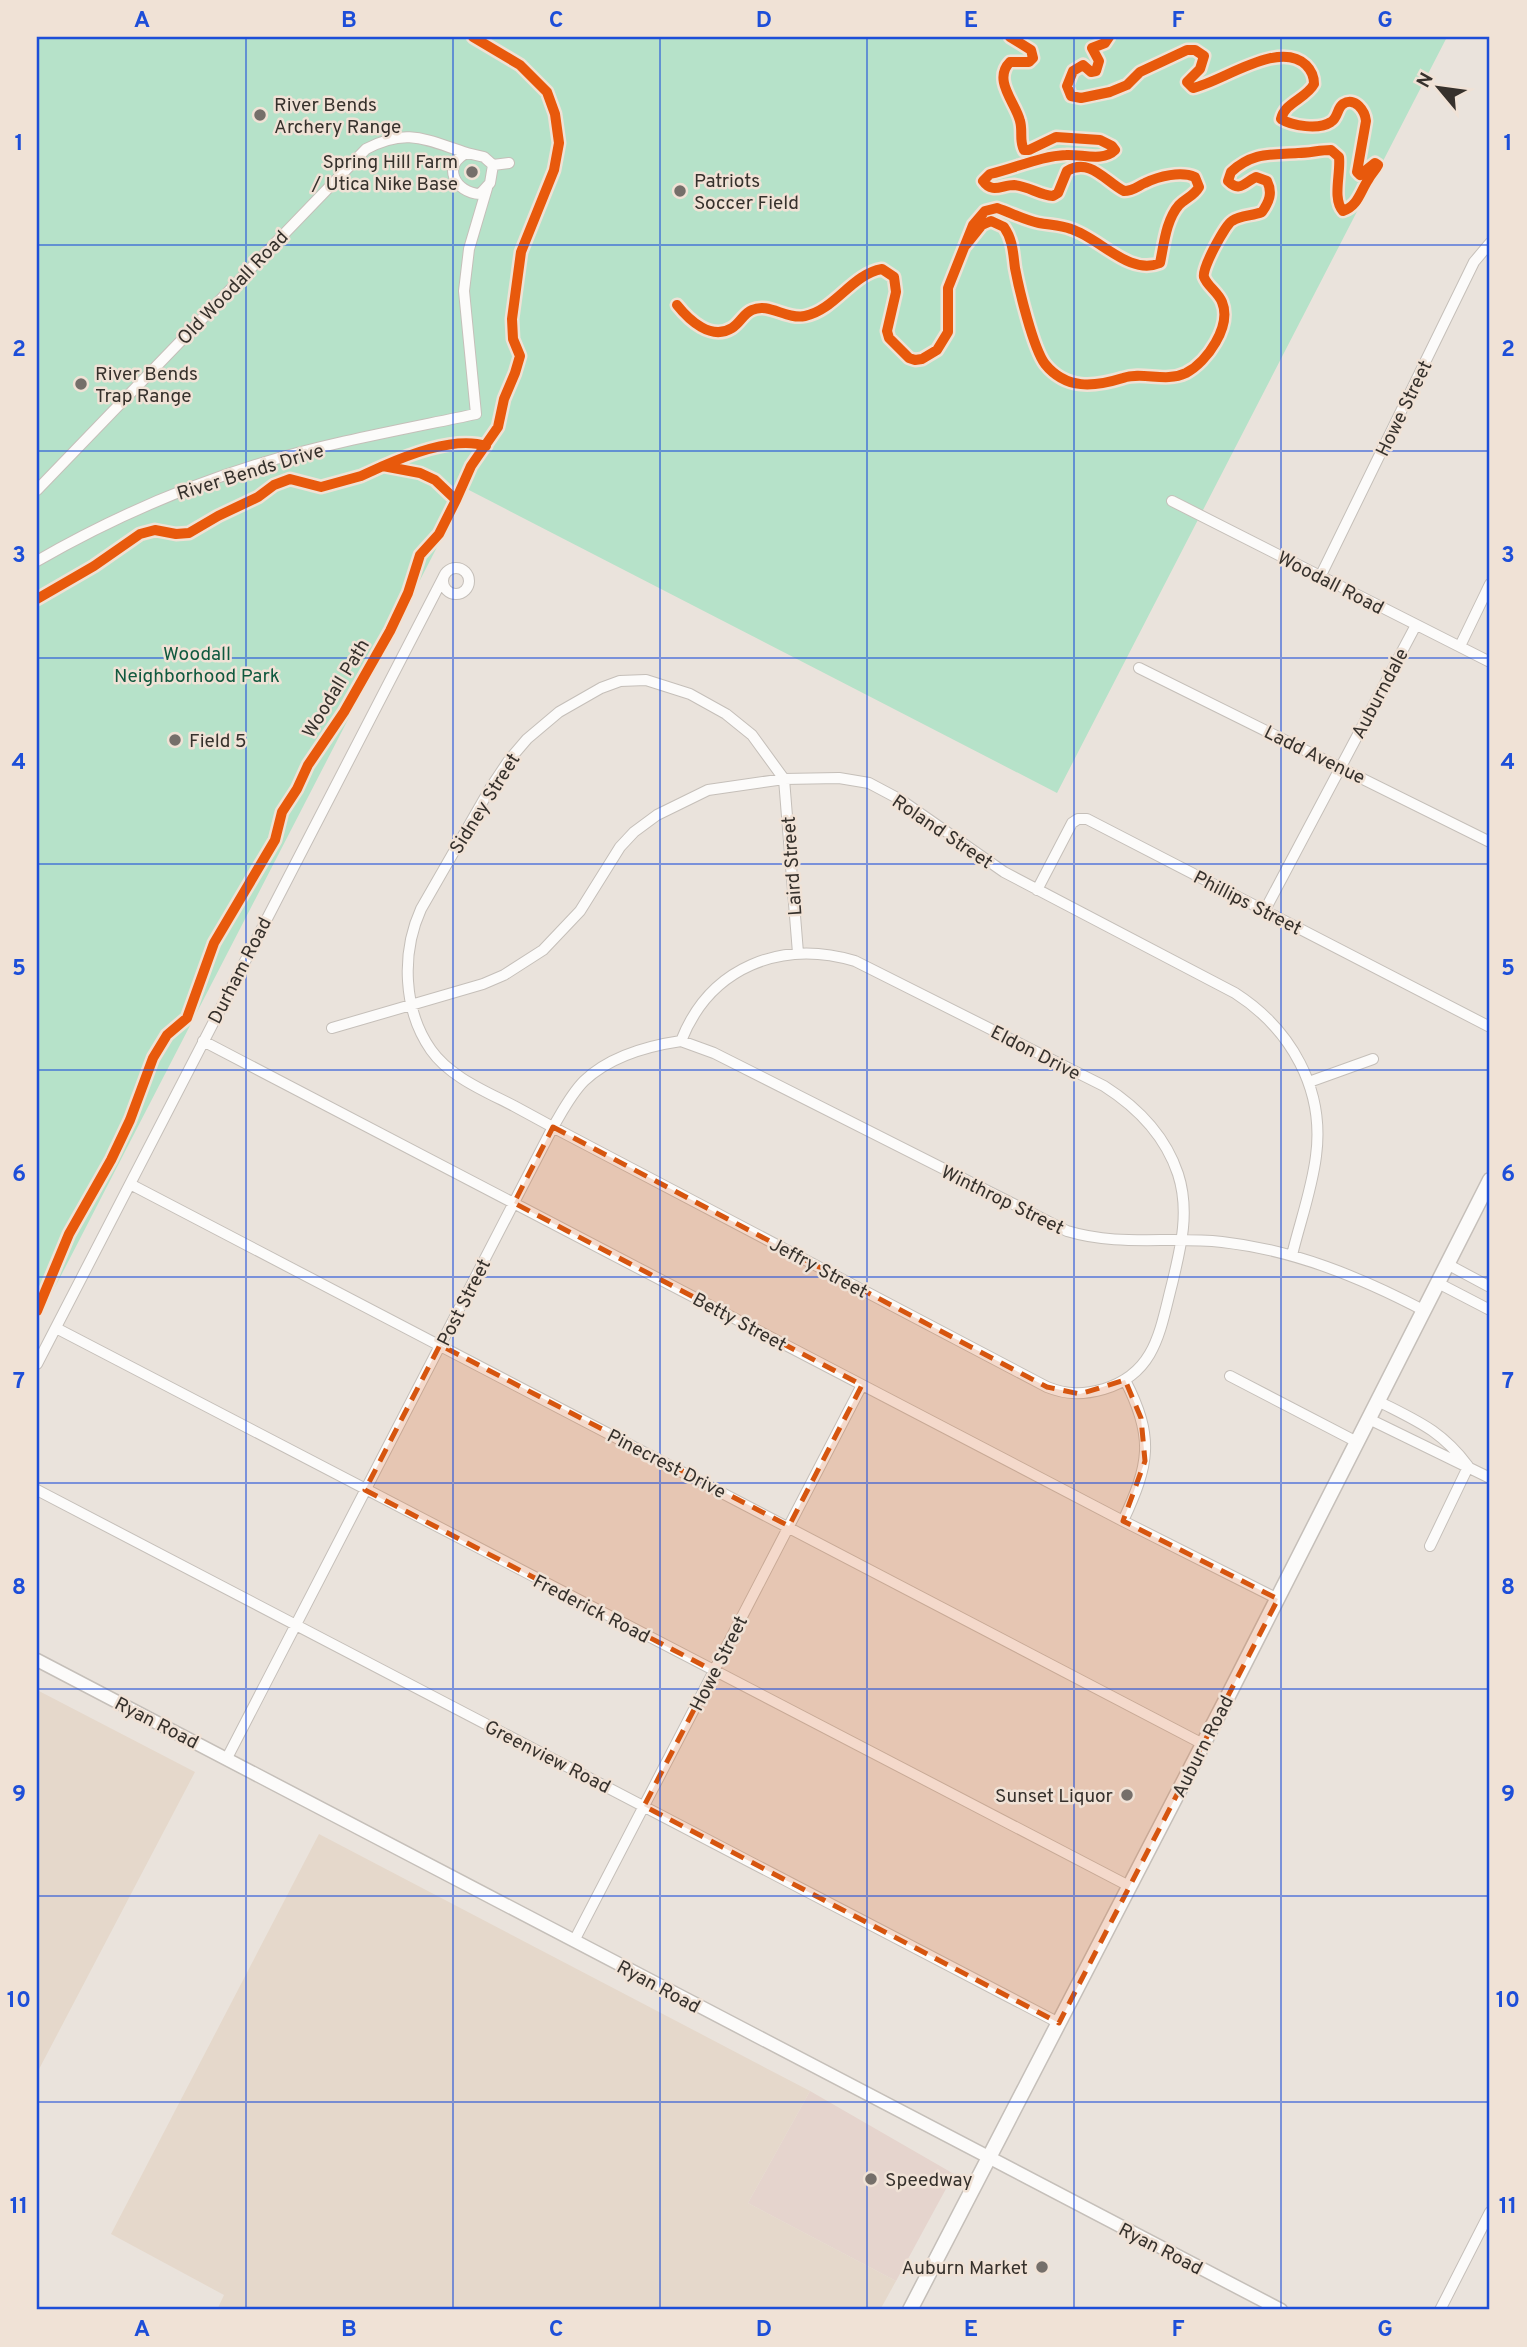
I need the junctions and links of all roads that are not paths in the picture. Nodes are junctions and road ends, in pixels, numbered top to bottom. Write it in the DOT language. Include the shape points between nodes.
graph roads {
  1 [pos="451,147"];
  2 [pos="467,153"];
  3 [pos="456,162"];
  4 [pos="509,163"];
  5 [pos="492,165"];
  6 [pos="487,188"];
  7 [pos="474,193"];
  8 [pos="483,203"];
  9 [pos="1490,243"];
  10 [pos="37,490"];
  11 [pos="1172,501"];
  12 [pos="37,561"];
  13 [pos="444,576"];
  14 [pos="1320,577"];
  15 [pos="1490,584"];
  16 [pos="455,593"];
  17 [pos="435,595"];
  18 [pos="1416,625"];
  19 [pos="1460,646"];
  20 [pos="1490,662"];
  21 [pos="1139,668"];
  22 [pos="1339,766"];
  23 [pos="784,779"];
  24 [pos="1490,842"];
  25 [pos="1037,890"];
  26 [pos="1265,910"];
  27 [pos="798,953"];
  28 [pos="412,1004"];
  29 [pos="1490,1027"];
  30 [pos="332,1028"];
  31 [pos="203,1041"];
  32 [pos="681,1041"];
  33 [pos="1373,1059"];
  34 [pos="1309,1082"];
  35 [pos="553,1127"];
  36 [pos="1490,1180"];
  37 [pos="130,1184"];
  38 [pos="514,1203"];
  39 [pos="1182,1239"];
  40 [pos="1292,1255"];
  41 [pos="1447,1264"];
  42 [pos="1438,1283"];
  43 [pos="1490,1287"];
  44 [pos="1490,1310"];
  45 [pos="1424,1311"];
  46 [pos="56,1328"];
  47 [pos="440,1345"];
  48 [pos="37,1364"];
  49 [pos="1230,1376"];
  50 [pos="1125,1380"];
  51 [pos="862,1385"];
  52 [pos="1378,1401"];
  53 [pos="1369,1419"];
  54 [pos="1357,1443"];
  55 [pos="1468,1467"];
  56 [pos="1490,1478"];
  57 [pos="37,1490"];
  58 [pos="365,1490"];
  59 [pos="1123,1521"];
  60 [pos="789,1526"];
  61 [pos="1430,1546"];
  62 [pos="1278,1599"];
  63 [pos="296,1625"];
  64 [pos="37,1660"];
  65 [pos="714,1671"];
  66 [pos="1203,1744"];
  67 [pos="227,1758"];
  68 [pos="644,1806"];
  69 [pos="1129,1886"];
  70 [pos="574,1941"];
  71 [pos="1059,2023"];
  72 [pos="989,2159"];
  73 [pos="1490,2212"];
  74 [pos="910,2310"];
  75 [pos="1282,2310"];
  76 [pos="1440,2310"];
  1 -- 2 [label="street, Old Woodall Road"];
  1 -- 3 [label="street"];
  1 -- 10 [label="street, Old Woodall Road" via="403,136 383,140 358,155"];
  2 -- 3 [label="street"];
  2 -- 5 [label="street, Old Woodall Road" via="484,157"];
  3 -- 7 [label="street" via="453,174 457,184"];
  4 -- 5 [label="street"];
  5 -- 6 [label="street"];
  6 -- 7 [label="street"];
  6 -- 8 [label="street"];
  7 -- 8 [label="street"];
  8 -- 12 [label="street, River Bends Drive" via="469,249 464,291 476,414 263,463 142,507"];
  9 -- 14 [label="street, Howe Street" via="1474,262"];
  11 -- 14 [label="street, Woodall Road"];
  13 -- 16 [label="street" via="445,588"];
  13 -- 16 [label="street" via="454,568 465,573 466,589"];
  13 -- 17 [label="street, Durham Road"];
  14 -- 18 [label="street, Woodall Road"];
  15 -- 19 [label="street"];
  16 -- 17 [label="street"];
  17 -- 31 [label="street, Durham Road"];
  18 -- 19 [label="street, Woodall Road"];
  18 -- 22 [label="street, Auburndale"];
  19 -- 20 [label="street, Woodall Road"];
  21 -- 22 [label="street, Ladd Avenue"];
  22 -- 24 [label="street, Ladd Avenue"];
  22 -- 26 [label="street, Auburndale"];
  23 -- 25 [label="street, Roland Street" via="839,778 869,783"];
  23 -- 27 [label="street, Laird Street"];
  23 -- 28 [label="street, Roland Street" via="708,790 657,815 620,847 580,911 544,950 483,984"];
  23 -- 28 [label="street, Sidney Street" via="741,725 673,687 620,681 570,704 543,724 509,760 421,909 408,947"];
  25 -- 26 [label="street, Phillips Street" via="1078,819"];
  25 -- 34 [label="street, Roland Street" via="1252,1004 1284,1035"];
  26 -- 29 [label="street, Phillips Street"];
  27 -- 32 [label="street" via="753,964 721,983 687,1024"];
  27 -- 39 [label="street, Eldon Drive" via="833,955 874,969 1123,1098 1153,1128 1177,1170 1185,1208"];
  28 -- 30 [label="street, Roland Street"];
  28 -- 35 [label="street, Jeffry Street" via="431,1050 447,1066"];
  31 -- 37 [label="street, Durham Road"];
  31 -- 38 [label="street, Betty Street"];
  32 -- 35 [label="street, Post Street" via="636,1053 594,1073 569,1100"];
  32 -- 39 [label="street, Winthrop Street" via="714,1053 1067,1231 1117,1242"];
  33 -- 34 [label="street"];
  34 -- 40 [label="street, Roland Street" via="1317,1118 1316,1158"];
  35 -- 38 [label="street, Post Street"];
  35 -- 50 [label="street, Jeffry Street" via="1047,1387 1080,1394"];
  36 -- 41 [label="main road, Auburn Road"];
  37 -- 46 [label="street, Durham Road"];
  37 -- 47 [label="street, Pinecrest Drive"];
  38 -- 47 [label="street, Post Street"];
  38 -- 51 [label="street, Betty Street"];
  39 -- 40 [label="street, Winthrop Street"];
  39 -- 50 [label="street" via="1156,1341 1139,1370"];
  40 -- 45 [label="street, Winthrop Street" via="1353,1276"];
  41 -- 42 [label="main road, Auburn Road"];
  41 -- 43 [label="street"];
  42 -- 44 [label="street"];
  42 -- 45 [label="main road, Auburn Road"];
  45 -- 52 [label="main road, Auburn Road"];
  46 -- 48 [label="street, Durham Road"];
  46 -- 58 [label="street, Frederick Road"];
  47 -- 58 [label="street, Post Street"];
  47 -- 60 [label="street, Pinecrest Drive"];
  49 -- 54 [label="street"];
  50 -- 59 [label="street" via="1141,1418 1145,1461 1140,1486"];
  51 -- 59 [label="street, Betty Street"];
  51 -- 60 [label="street, Howe Street"];
  52 -- 53 [label="main road, Auburn Road"];
  52 -- 55 [label="street" via="1437,1432"];
  53 -- 54 [label="main road, Auburn Road"];
  53 -- 55 [label="street"];
  54 -- 62 [label="main road, Auburn Road"];
  55 -- 56 [label="street"];
  55 -- 61 [label="street"];
  57 -- 63 [label="street, Greenview Road"];
  58 -- 63 [label="street, Post Street"];
  58 -- 65 [label="street, Frederick Road"];
  59 -- 62 [label="street, Betty Street"];
  60 -- 65 [label="street, Howe Street"];
  60 -- 66 [label="street, Pinecrest Drive"];
  62 -- 66 [label="main road, Auburn Road"];
  63 -- 67 [label="street, Post Street"];
  63 -- 68 [label="street, Greenview Road"];
  64 -- 67 [label="street, Ryan Road"];
  65 -- 68 [label="street, Howe Street"];
  65 -- 69 [label="street, Frederick Road"];
  66 -- 69 [label="main road, Auburn Road"];
  67 -- 70 [label="street, Ryan Road"];
  68 -- 70 [label="street, Howe Street"];
  68 -- 71 [label="street, Greenview Road"];
  69 -- 71 [label="main road, Auburn Road"];
  70 -- 72 [label="street, Ryan Road"];
  71 -- 72 [label="main road, Auburn Road"];
  72 -- 74 [label="main road, Auburn Road"];
  72 -- 75 [label="street, Ryan Road"];
  73 -- 76 [label="street"];
}
